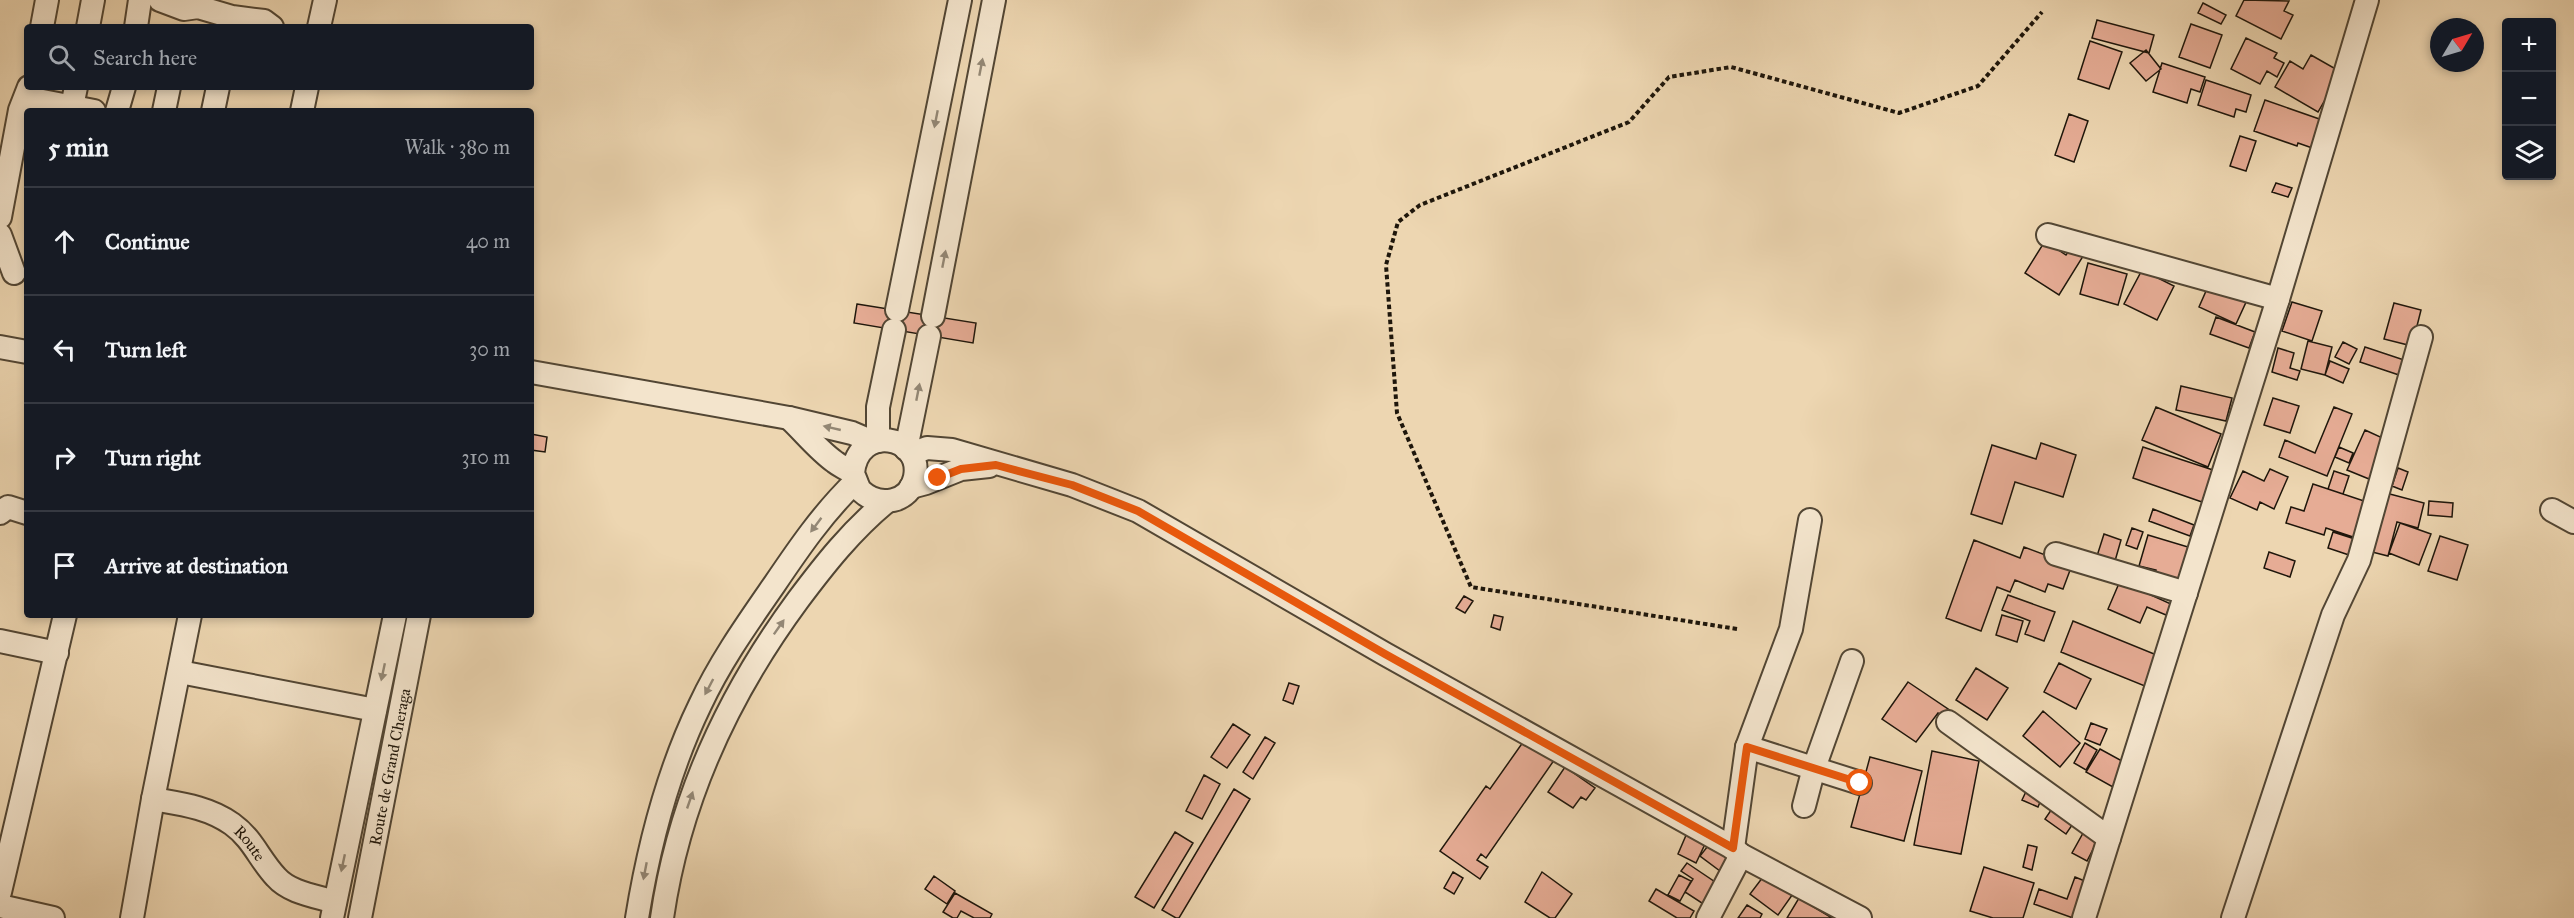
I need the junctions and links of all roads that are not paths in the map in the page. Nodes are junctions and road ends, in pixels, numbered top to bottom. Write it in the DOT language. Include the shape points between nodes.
graph roads {
  1 [pos="47,0"];
  2 [pos="93,0"];
  3 [pos="140,0"];
  4 [pos="160,0"];
  5 [pos="324,0"];
  6 [pos="960,0"];
  7 [pos="994,0"];
  8 [pos="2362,1"];
  9 [pos="182,18"];
  10 [pos="231,22"];
  11 [pos="43,24"];
  12 [pos="89,24"];
  13 [pos="136,24"];
  14 [pos="268,24"];
  15 [pos="320,24"];
  16 [pos="123,90"];
  17 [pos="168,90"];
  18 [pos="217,90"];
  19 [pos="306,90"];
  20 [pos="28,93"];
  21 [pos="78,104"];
  22 [pos="118,108"];
  23 [pos="165,108"];
  24 [pos="214,108"];
  25 [pos="303,108"];
  26 [pos="0,217"];
  27 [pos="0,235"];
  28 [pos="2048,235"];
  29 [pos="14,273"];
  30 [pos="2278,299"];
  31 [pos="2421,337"];
  32 [pos="0,347"];
  33 [pos="24,351"];
  34 [pos="534,373"];
  35 [pos="789,418"];
  36 [pos="876,441"];
  37 [pos="908,451"];
  38 [pos="996,465"];
  39 [pos="854,477"];
  40 [pos="911,486"];
  41 [pos="886,502"];
  42 [pos="2552,510"];
  43 [pos="1810,520"];
  44 [pos="2574,522"];
  45 [pos="2056,554"];
  46 [pos="2186,593"];
  47 [pos="64,618"];
  48 [pos="189,618"];
  49 [pos="393,618"];
  50 [pos="418,618"];
  51 [pos="0,641"];
  52 [pos="57,653"];
  53 [pos="1852,661"];
  54 [pos="180,672"];
  55 [pos="375,710"];
  56 [pos="1948,722"];
  57 [pos="1747,747"];
  58 [pos="1814,768"];
  59 [pos="1860,783"];
  60 [pos="153,799"];
  61 [pos="1804,806"];
  62 [pos="2109,838"];
  63 [pos="1737,851"];
  64 [pos="0,892"];
  65 [pos="0,906"];
  66 [pos="333,910"];
  67 [pos="54,918"];
  68 [pos="132,918"];
  69 [pos="360,918"];
  70 [pos="637,918"];
  71 [pos="662,918"];
  72 [pos="1708,918"];
  73 [pos="1860,918"];
  74 [pos="2084,918"];
  75 [pos="2233,918"];
  1 -- 11 [label="street"];
  2 -- 12 [label="street"];
  3 -- 13 [label="street"];
  4 -- 9 [label="street"];
  5 -- 15 [label="street"];
  6 -- 36 [label="street, one-way" via="878,407"];
  37 -- 7 [label="street, one-way"];
  8 -- 30 [label="street"];
  9 -- 10 [label="street" via="198,7"];
  10 -- 14 [label="street"];
  16 -- 22 [label="street"];
  17 -- 23 [label="street"];
  18 -- 24 [label="street"];
  19 -- 25 [label="street"];
  20 -- 21 [label="street"];
  20 -- 26 [label="street" via="20,110"];
  27 -- 29 [label="street"];
  28 -- 30 [label="street"];
  30 -- 46 [label="street"];
  31 -- 75 [label="street" via="2359,560 2334,615"];
  32 -- 33 [label="street"];
  34 -- 35 [label="street"];
  36 -- 35 [label="street, one-way"];
  35 -- 39 [label="street"];
  36 -- 37 [label="street" via="897,442"];
  36 -- 39 [label="street" via="858,454"];
  37 -- 38 [label="street" via="939,448"];
  37 -- 40 [label="street" via="915,467"];
  38 -- 40 [label="street" via="961,469"];
  38 -- 63 [label="street" via="1072,485 1138,511"];
  39 -- 41 [label="street" via="871,499"];
  39 -- 70 [label="street, one-way" via="807,536 736,640 700,704 661,804"];
  40 -- 41 [label="street" via="905,494"];
  71 -- 41 [label="street, one-way" via="667,881 685,813 710,747 742,684 780,624 831,556"];
  42 -- 44 [label="street"];
  43 -- 57 [label="street" via="1791,629"];
  45 -- 46 [label="street"];
  46 -- 62 [label="street"];
  47 -- 52 [label="street"];
  48 -- 54 [label="street"];
  49 -- 55 [label="street, one-way"];
  50 -- 69 [label="street, Route de Grand Cheraga"];
  51 -- 52 [label="street"];
  52 -- 64 [label="street"];
  53 -- 58 [label="street"];
  54 -- 55 [label="street"];
  54 -- 60 [label="street"];
  55 -- 66 [label="street, one-way"];
  56 -- 62 [label="street"];
  57 -- 58 [label="street"];
  57 -- 63 [label="street"];
  58 -- 59 [label="street"];
  58 -- 61 [label="street"];
  60 -- 66 [label="street, Route" via="206,809 231,823 258,850 277,879"];
  60 -- 68 [label="street"];
  62 -- 74 [label="street"];
  63 -- 72 [label="street"];
  63 -- 73 [label="street"];
  65 -- 67 [label="street"];
}
